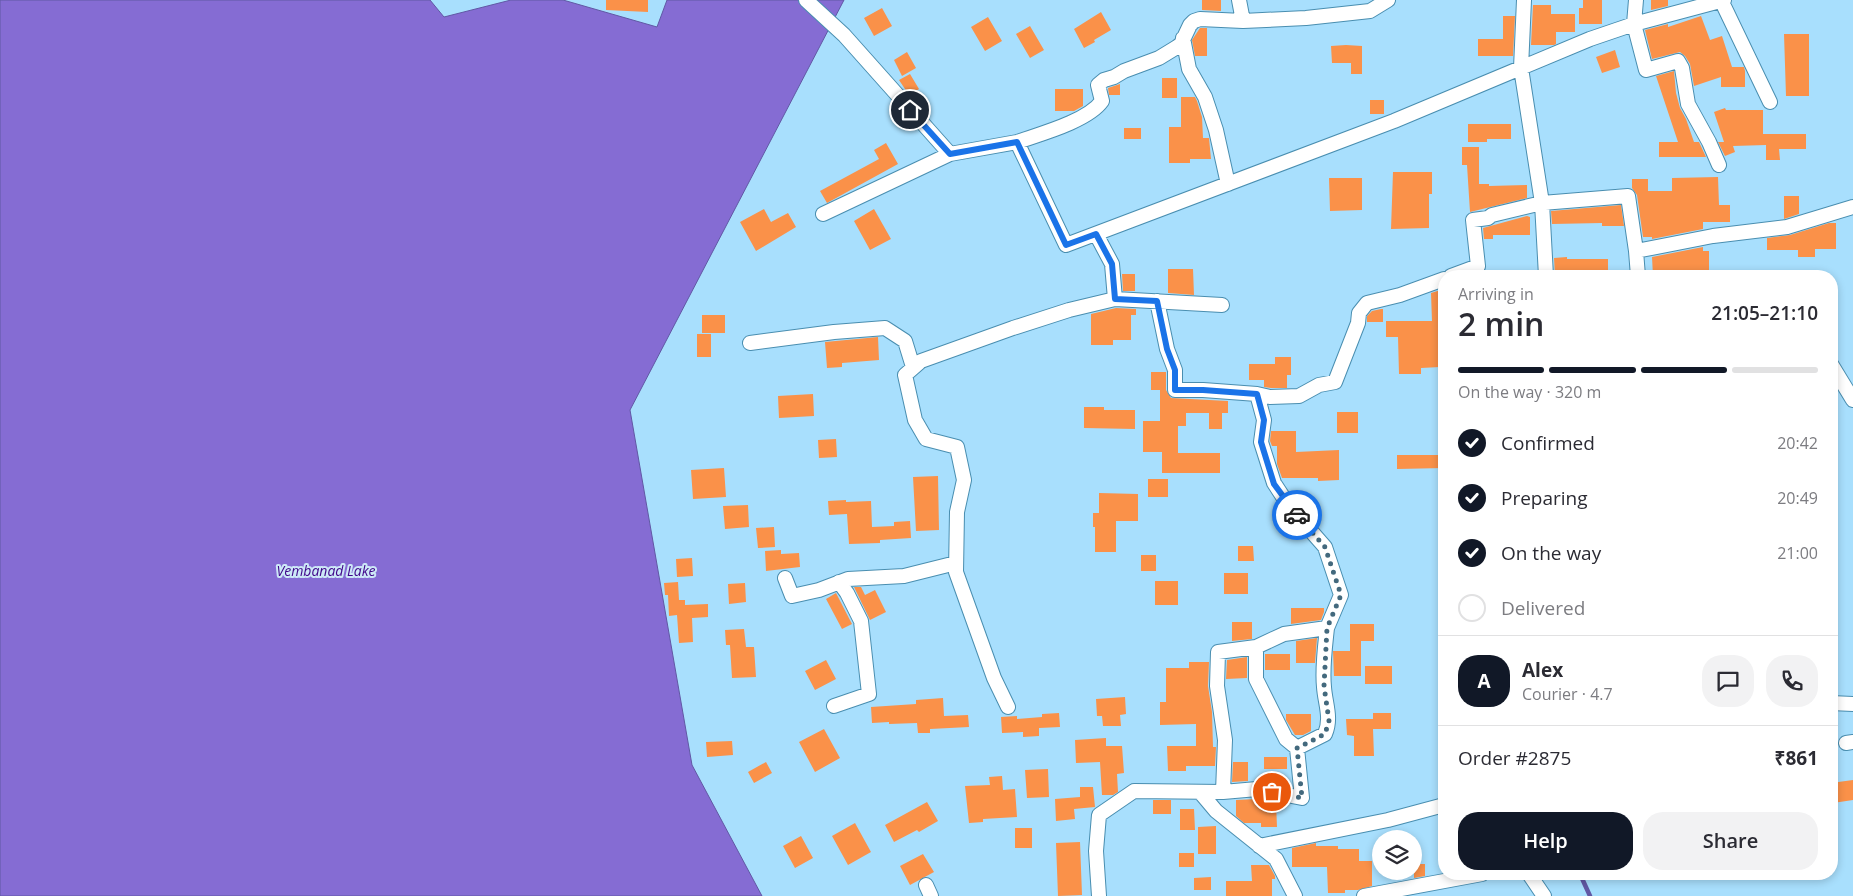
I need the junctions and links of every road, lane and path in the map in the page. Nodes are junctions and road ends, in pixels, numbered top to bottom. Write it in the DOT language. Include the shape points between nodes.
graph roads {
  1 [pos="806,0"];
  2 [pos="1239,0"];
  3 [pos="1388,0"];
  4 [pos="1524,0"];
  5 [pos="1636,0"];
  6 [pos="1722,0"];
  7 [pos="1243,21"];
  8 [pos="1634,24"];
  9 [pos="1183,38"];
  10 [pos="1521,68"];
  11 [pos="1770,102"];
  12 [pos="1017,142"];
  13 [pos="950,154"];
  14 [pos="1719,165"];
  15 [pos="1228,184"];
  16 [pos="1542,203"];
  17 [pos="1853,207"];
  18 [pos="823,214"];
  19 [pos="1096,234"];
  20 [pos="1636,251"];
  21 [pos="1467,270"];
  22 [pos="1546,270"];
  23 [pos="1638,270"];
  24 [pos="1438,281"];
  25 [pos="1115,299"];
  26 [pos="1157,301"];
  27 [pos="1222,305"];
  28 [pos="750,343"];
  29 [pos="913,367"];
  30 [pos="1838,372"];
  31 [pos="1257,394"];
  32 [pos="1853,400"];
  33 [pos="956,562"];
  34 [pos="785,578"];
  35 [pos="839,582"];
  36 [pos="1327,628"];
  37 [pos="1256,647"];
  38 [pos="1838,703"];
  39 [pos="1853,704"];
  40 [pos="834,706"];
  41 [pos="1008,707"];
  42 [pos="1297,748"];
  43 [pos="1200,792"];
  44 [pos="1223,792"];
  45 [pos="1438,807"];
  46 [pos="1259,846"];
  47 [pos="1450,880"];
  48 [pos="1533,880"];
  49 [pos="1100,896"];
  50 [pos="1295,896"];
  51 [pos="1364,896"];
  52 [pos="1544,896"];
  1 -- 13 [label="street" via="844,35"];
  2 -- 7 [label="street"];
  3 -- 7 [label="street" via="1370,11"];
  4 -- 10 [label="street"];
  5 -- 8 [label="street"];
  6 -- 8 [label="street"];
  6 -- 11 [label="street"];
  7 -- 9 [label="street" via="1200,19 1194,21"];
  8 -- 10 [label="street"];
  8 -- 14 [label="street" via="1646,70 1678,62 1682,68 1688,104"];
  9 -- 12 [label="street" via="1181,44 1159,58 1098,84 1102,101 1089,112 1054,130"];
  9 -- 15 [label="street" via="1189,69 1216,130"];
  10 -- 15 [label="street" via="1394,121"];
  10 -- 16 [label="street"];
  12 -- 13 [label="street"];
  12 -- 19 [label="street" via="1066,245"];
  13 -- 18 [label="street"];
  15 -- 19 [label="street"];
  16 -- 20 [label="street" via="1628,196"];
  16 -- 21 [label="street" via="1473,220 1478,266"];
  16 -- 22 [label="street"];
  17 -- 20 [label="street" via="1787,227 1713,236"];
  19 -- 25 [label="street" via="1112,264"];
  20 -- 23 [label="street"];
  24 -- 31 [label="street" via="1367,303 1360,313 1335,382 1319,385 1299,396"];
  25 -- 26 [label="street"];
  25 -- 29 [label="street" via="1012,328 920,361"];
  26 -- 27 [label="street"];
  26 -- 31 [label="street" via="1175,370 1175,390"];
  28 -- 29 [label="street" via="885,328 905,341"];
  29 -- 33 [label="street" via="905,375 915,420 926,439 957,447 964,480 957,512"];
  30 -- 32 [label="street"];
  31 -- 36 [label="street" via="1264,420 1261,442 1274,484 1325,547 1341,595"];
  33 -- 35 [label="street" via="904,576"];
  33 -- 41 [label="street" via="956,572 994,678"];
  34 -- 35 [label="street" via="792,596"];
  35 -- 40 [label="street" via="862,621 869,694"];
  36 -- 37 [label="street" via="1284,634"];
  36 -- 42 [label="street" via="1324,686 1328,728 1325,734"];
  37 -- 42 [label="street" via="1256,679 1286,739"];
  37 -- 44 [label="street" via="1218,652 1217,686 1225,740"];
  38 -- 39 [label="street"];
  42 -- 44 [label="street" via="1302,798 1257,789"];
  43 -- 44 [label="street"];
  43 -- 46 [label="street" via="1216,811"];
  43 -- 49 [label="street" via="1134,790 1098,815 1096,851"];
  45 -- 46 [label="street"];
  46 -- 50 [label="street" via="1276,859"];
  47 -- 51 [label="street"];
  48 -- 52 [label="street"];
}
